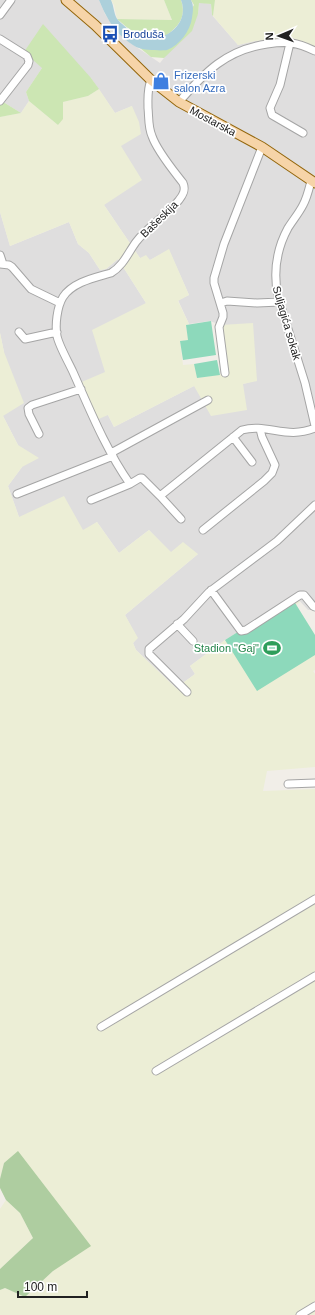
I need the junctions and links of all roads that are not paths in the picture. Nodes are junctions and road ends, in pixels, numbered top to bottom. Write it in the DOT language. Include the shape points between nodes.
graph roads {
  1 [pos="11,0"];
  2 [pos="66,0"];
  3 [pos="0,15"];
  4 [pos="0,39"];
  5 [pos="290,43"];
  6 [pos="315,51"];
  7 [pos="151,80"];
  8 [pos="0,101"];
  9 [pos="179,102"];
  10 [pos="303,133"];
  11 [pos="262,147"];
  12 [pos="313,182"];
  13 [pos="0,255"];
  14 [pos="2,264"];
  15 [pos="280,302"];
  16 [pos="60,303"];
  17 [pos="221,303"];
  18 [pos="19,332"];
  19 [pos="57,332"];
  20 [pos="225,372"];
  21 [pos="81,388"];
  22 [pos="312,398"];
  23 [pos="208,400"];
  24 [pos="315,427"];
  25 [pos="260,429"];
  26 [pos="39,434"];
  27 [pos="233,437"];
  28 [pos="112,455"];
  29 [pos="252,462"];
  30 [pos="130,484"];
  31 [pos="17,494"];
  32 [pos="160,496"];
  33 [pos="91,500"];
  34 [pos="315,505"];
  35 [pos="181,519"];
  36 [pos="203,530"];
  37 [pos="211,590"];
  38 [pos="315,607"];
  39 [pos="177,624"];
  40 [pos="193,641"];
  41 [pos="187,692"];
  42 [pos="315,783"];
  43 [pos="288,784"];
  44 [pos="315,899"];
  45 [pos="315,976"];
  46 [pos="101,1027"];
  47 [pos="156,1071"];
  48 [pos="315,1306"];
  49 [pos="300,1315"];
  1 -- 3 [label="street"];
  2 -- 7 [label="main road, Mostarska"];
  4 -- 8 [label="street" via="27,56 29,61"];
  5 -- 6 [label="street" via="302,44"];
  5 -- 9 [label="street" via="265,44 231,55 204,75"];
  5 -- 10 [label="street" via="280,85 270,108 272,115"];
  7 -- 9 [label="main road, Mostarska"];
  7 -- 16 [label="street, Bašeskija" via="147,94 152,137 183,183 184,193 176,205 136,241 116,270 78,284 65,294"];
  9 -- 11 [label="main road, Mostarska"];
  11 -- 12 [label="main road, Mostarska"];
  11 -- 17 [label="street" via="224,244 214,278"];
  12 -- 15 [label="street, Suljagića sokak" via="278,253 275,269"];
  13 -- 14 [label="street"];
  14 -- 16 [label="street" via="16,270 35,292"];
  15 -- 17 [label="street"];
  15 -- 22 [label="street, Suljagića sokak"];
  16 -- 19 [label="street"];
  17 -- 20 [label="street" via="223,317 219,327"];
  18 -- 19 [label="street" via="25,339"];
  19 -- 21 [label="street"];
  21 -- 26 [label="street" via="28,408"];
  21 -- 28 [label="street"];
  22 -- 24 [label="street, Suljagića sokak"];
  23 -- 28 [label="street"];
  24 -- 25 [label="street" via="299,433"];
  25 -- 27 [label="street" via="242,430"];
  25 -- 36 [label="street" via="275,465 272,473"];
  27 -- 29 [label="street"];
  27 -- 32 [label="street"];
  28 -- 30 [label="street"];
  28 -- 31 [label="street"];
  30 -- 32 [label="street" via="142,478"];
  30 -- 33 [label="street"];
  32 -- 35 [label="street"];
  34 -- 37 [label="street" via="277,541"];
  37 -- 38 [label="street" via="241,631 300,595 304,595"];
  37 -- 39 [label="street"];
  39 -- 40 [label="street"];
  39 -- 41 [label="street" via="148,652"];
  42 -- 43 [label="street"];
  44 -- 46 [label="street"];
  45 -- 47 [label="street"];
  48 -- 49 [label="street"];
}
